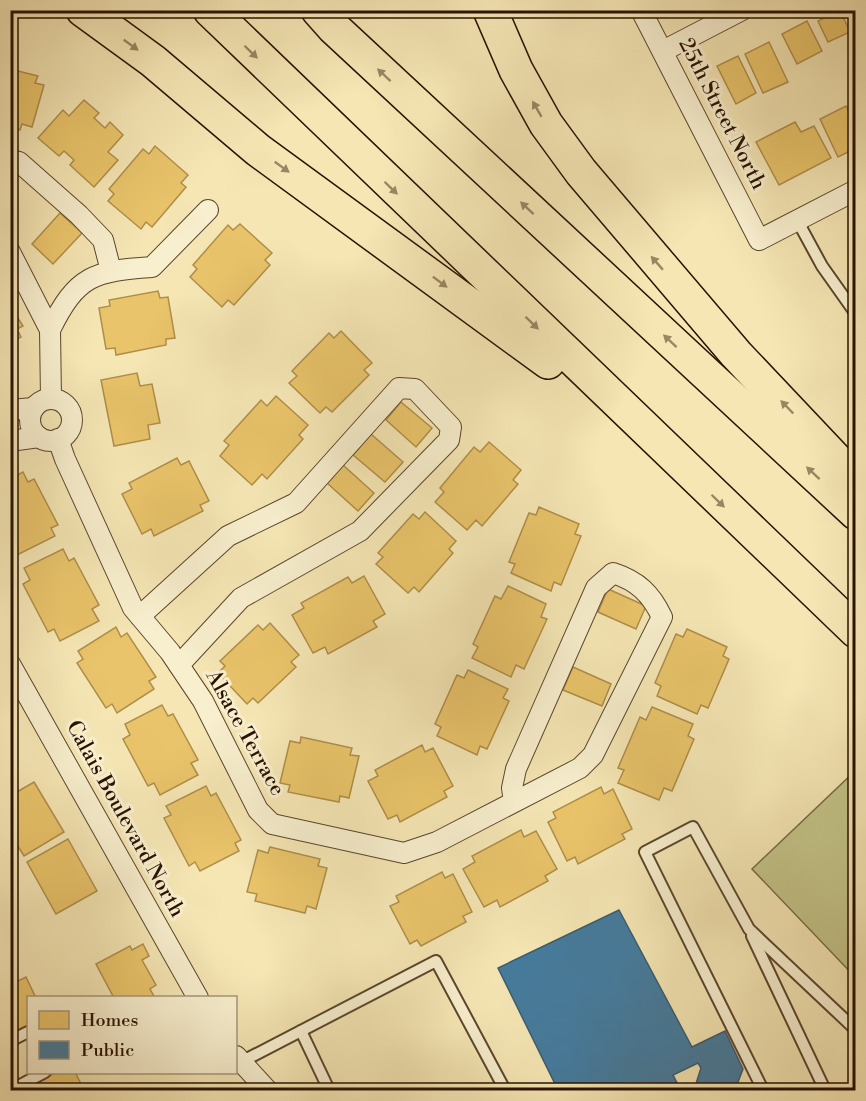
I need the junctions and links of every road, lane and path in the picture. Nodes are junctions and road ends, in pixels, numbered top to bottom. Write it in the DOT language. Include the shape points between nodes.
graph roads {
  1 [pos="83,10"];
  2 [pos="210,10"];
  3 [pos="318,10"];
  4 [pos="490,10"];
  5 [pos="641,10"];
  6 [pos="742,10"];
  7 [pos="663,51"];
  8 [pos="10,160"];
  9 [pos="855,190"];
  10 [pos="208,210"];
  11 [pos="797,220"];
  12 [pos="10,252"];
  13 [pos="111,271"];
  14 [pos="855,314"];
  15 [pos="50,330"];
  16 [pos="43,403"];
  17 [pos="10,410"];
  18 [pos="49,438"];
  19 [pos="10,441"];
  20 [pos="686,470"];
  21 [pos="855,481"];
  22 [pos="855,513"];
  23 [pos="141,616"];
  24 [pos="855,631"];
  25 [pos="10,664"];
  26 [pos="179,665"];
  27 [pos="514,802"];
  28 [pos="748,929"];
  29 [pos="197,996"];
  30 [pos="855,1030"];
  31 [pos="300,1031"];
  32 [pos="27,1032"];
  33 [pos="10,1041"];
  34 [pos="238,1059"];
  35 [pos="41,1074"];
  36 [pos="10,1090"];
  37 [pos="267,1090"];
  38 [pos="329,1090"];
  39 [pos="505,1090"];
  40 [pos="763,1090"];
  41 [pos="825,1090"];
  1 -- 20 [label="highway, one-way" via="153,61 258,150 563,374"];
  2 -- 20 [label="highway, one-way"];
  22 -- 3 [label="highway, one-way"];
  21 -- 4 [label="highway, one-way" via="736,354 581,172 546,124 516,70"];
  5 -- 7 [label="street, 25th Street North"];
  6 -- 7 [label="street"];
  7 -- 11 [label="street, 25th Street North" via="759,240"];
  8 -- 13 [label="street" via="19,162 103,240"];
  9 -- 11 [label="street"];
  10 -- 13 [label="street" via="152,267"];
  11 -- 14 [label="lane"];
  12 -- 15 [label="street"];
  13 -- 15 [label="street" via="99,273 79,286 62,305"];
  15 -- 16 [label="street"];
  16 -- 17 [label="street"];
  16 -- 18 [label="street" via="30,420"];
  16 -- 18 [label="street" via="64,404 71,416 69,430"];
  18 -- 19 [label="street"];
  18 -- 23 [label="street, Alsace Terrace" via="123,588"];
  20 -- 24 [label="highway, one-way"];
  23 -- 26 [label="street, Alsace Terrace"];
  23 -- 26 [label="street" via="228,536 296,503 399,388 415,389 451,427 449,440 360,531 241,598"];
  25 -- 29 [label="street, Calais Boulevard North"];
  26 -- 27 [label="street, Alsace Terrace" via="203,701 258,810 272,824 404,853 437,842"];
  27 -- 27 [label="street, Alsace Terrace" via="580,768 593,754 662,617 651,596 630,578 614,573 596,588 516,769"];
  28 -- 30 [label="lane"];
  28 -- 40 [label="lane" via="693,827 645,852"];
  28 -- 41 [label="lane"];
  31 -- 34 [label="lane"];
  31 -- 38 [label="lane"];
  31 -- 39 [label="lane" via="436,961"];
  32 -- 33 [label="lane"];
  34 -- 37 [label="street"];
  35 -- 36 [label="lane"];
}
